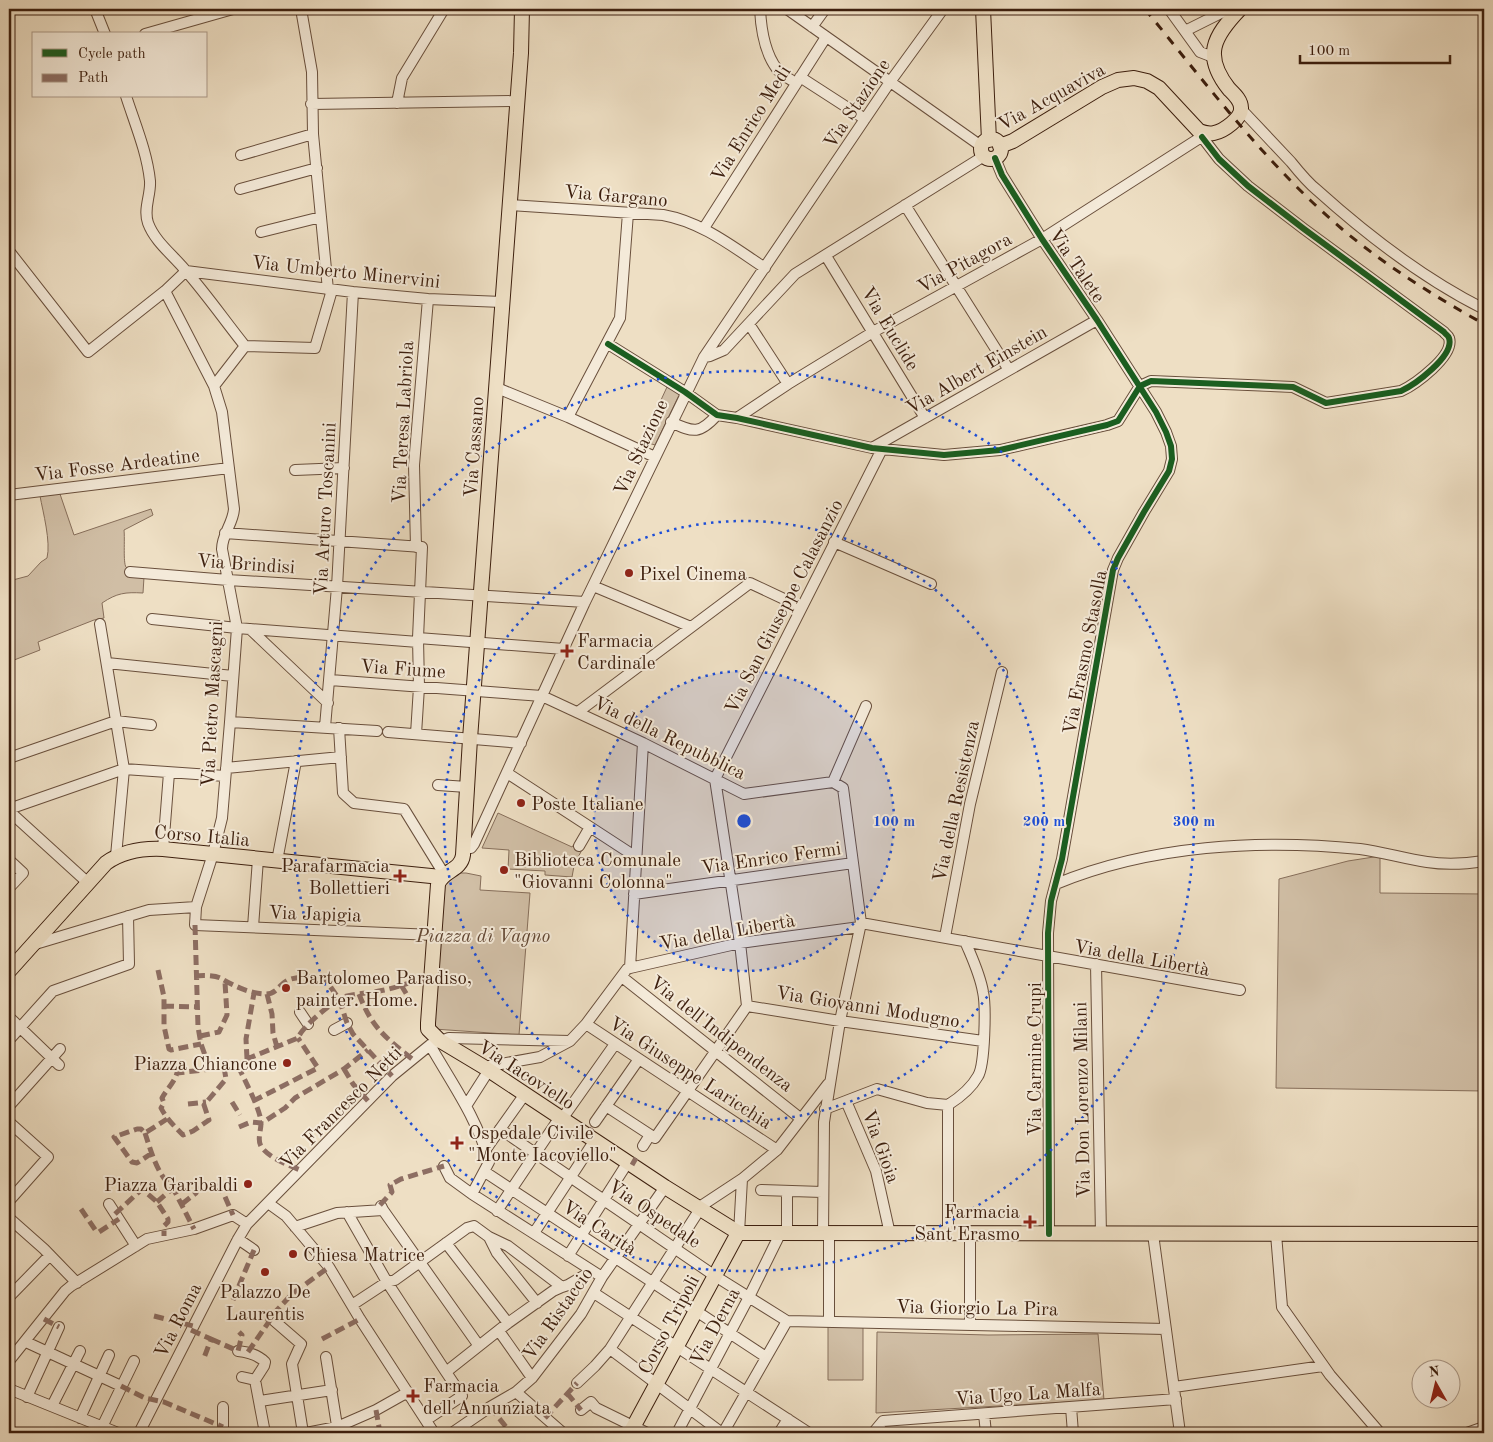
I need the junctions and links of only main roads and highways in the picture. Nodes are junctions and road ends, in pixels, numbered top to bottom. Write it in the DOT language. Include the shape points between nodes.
graph roads {
  1 [pos="522,9"];
  2 [pos="983,9"];
  3 [pos="1240,9"];
  4 [pos="443,875"];
  5 [pos="9,971"];
  6 [pos="738,1233"];
  7 [pos="1484,1234"];
  8 [pos="632,1430"];
  1 -- 4 [label="main road, Via Cassano" via="463,847 461,863"];
  2 -- 3 [label="main road, Via Acquaviva" via="990,149 1013,141 1102,87 1134,78 1159,88 1204,135 1225,128 1242,110 1240,102 1220,76 1213,57 1214,48"];
  4 -- 5 [label="main road, Corso Italia" via="143,849 116,856 106,863"];
  4 -- 6 [label="main road, Via Iacoviello" via="438,884 428,1023 434,1043 487,1068"];
  6 -- 7 [label="main road"];
  6 -- 8 [label="main road, Corso Tripoli"];
}
